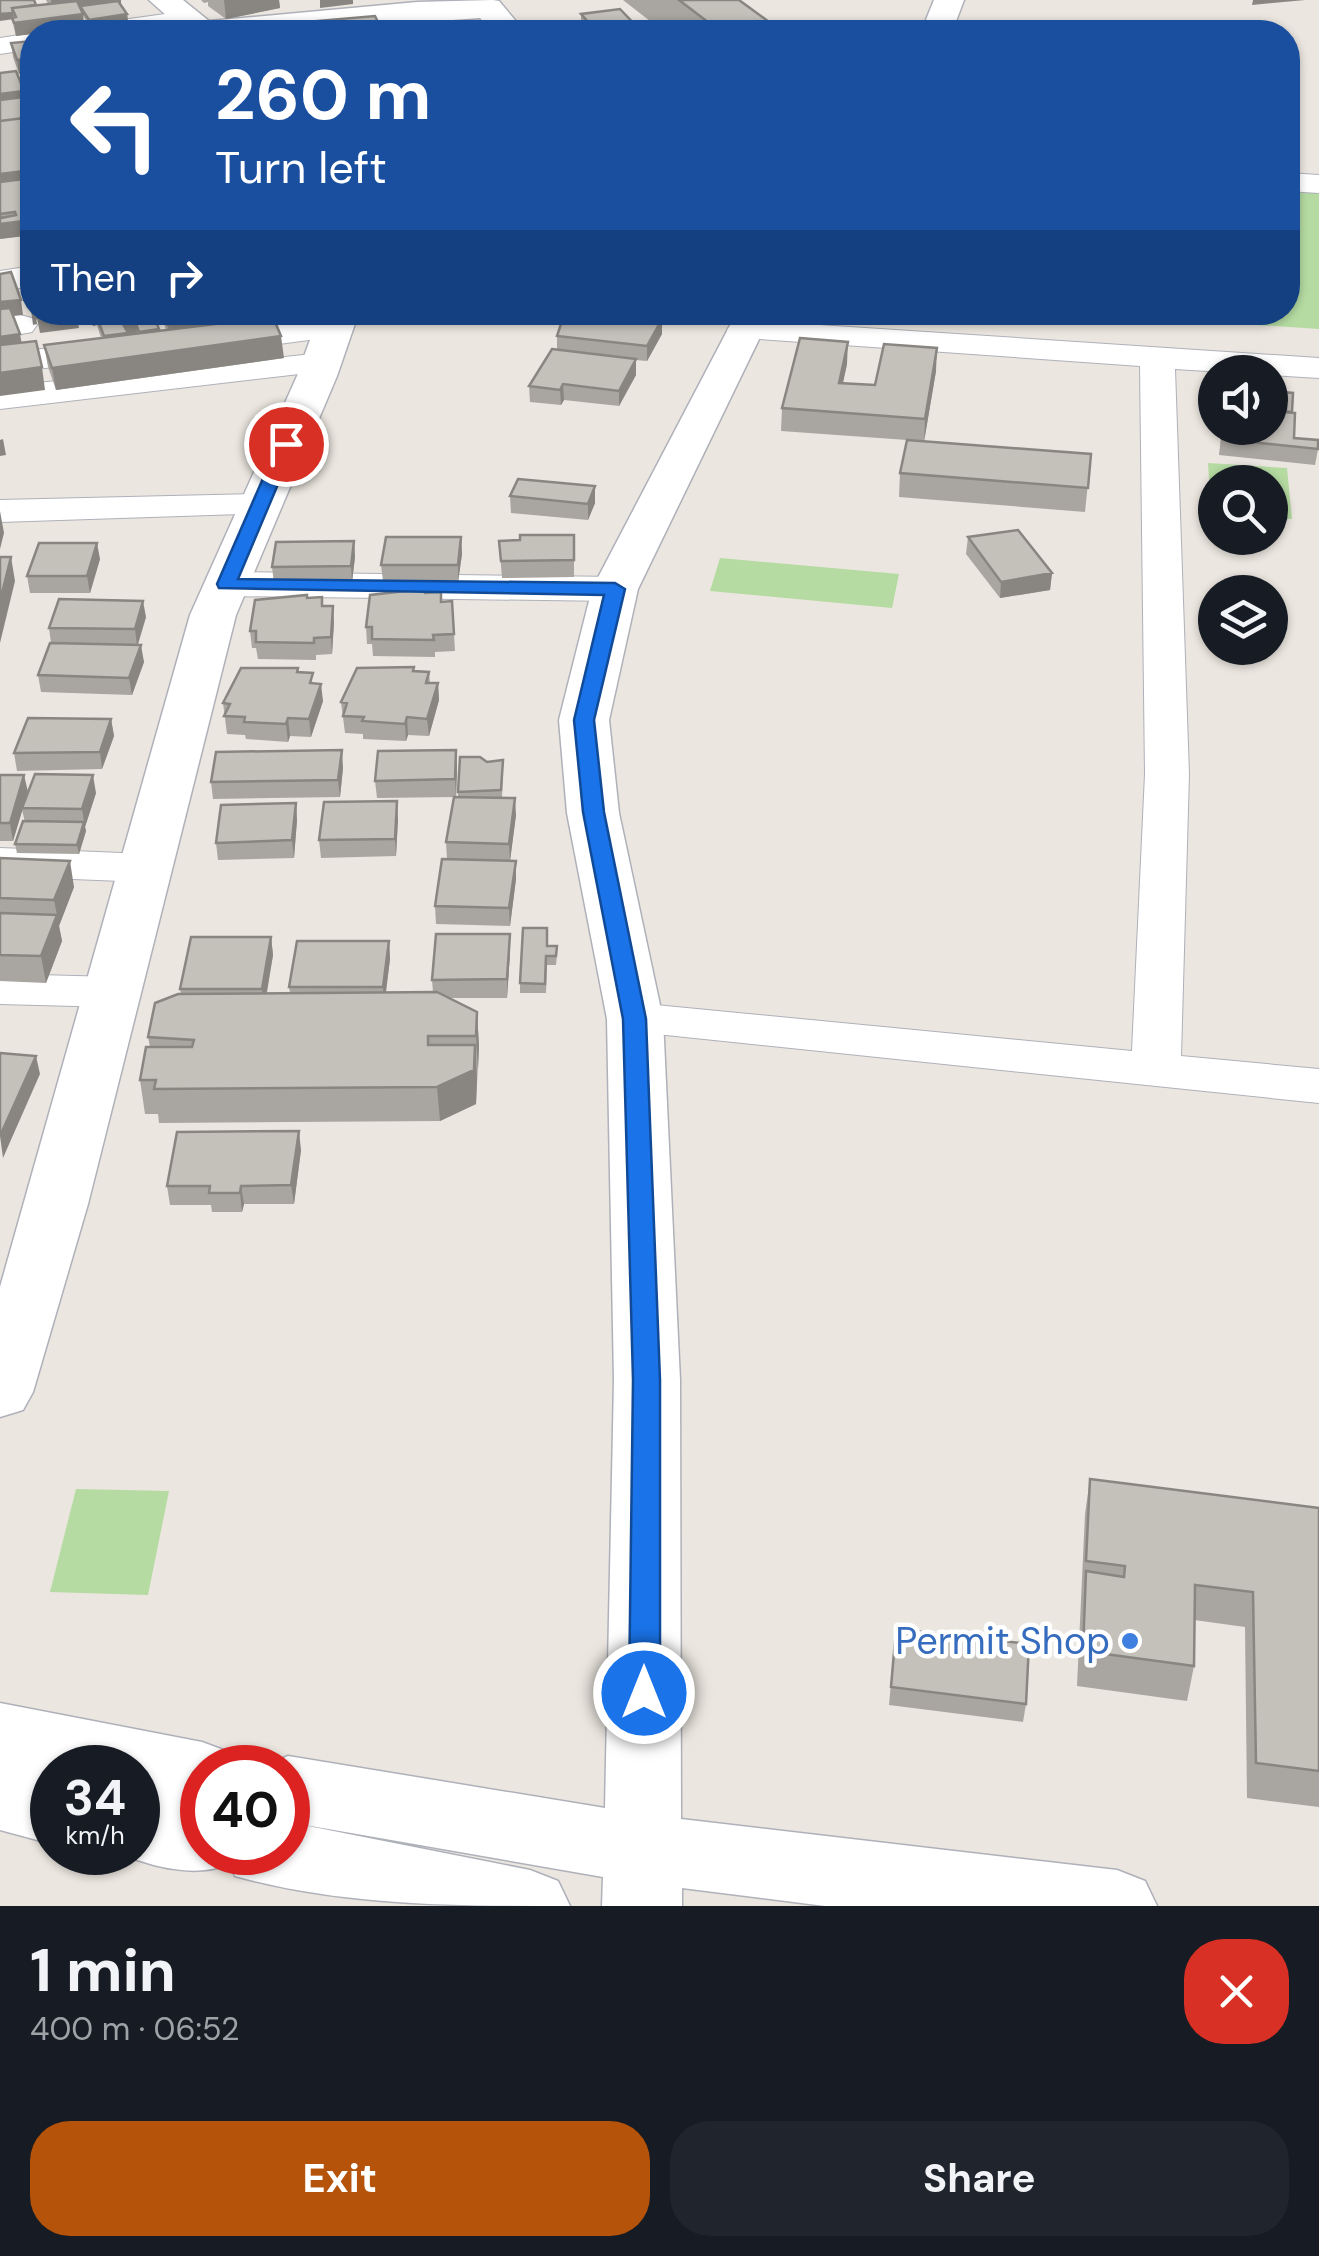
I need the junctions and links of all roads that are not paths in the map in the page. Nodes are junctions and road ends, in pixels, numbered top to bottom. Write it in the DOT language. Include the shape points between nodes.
graph roads {
  1 [pos="175,10"];
  2 [pos="137,20"];
  3 [pos="361,20"];
  4 [pos="498,20"];
  5 [pos="749,325"];
  6 [pos="795,325"];
  7 [pos="332,334"];
  8 [pos="1157,358"];
  9 [pos="0,362"];
  10 [pos="1319,368"];
  11 [pos="0,398"];
  12 [pos="260,505"];
  13 [pos="0,511"];
  14 [pos="226,584"];
  15 [pos="615,589"];
  16 [pos="0,862"];
  17 [pos="146,868"];
  18 [pos="0,989"];
  19 [pos="113,992"];
  20 [pos="634,1019"];
  21 [pos="1156,1070"];
  22 [pos="1319,1086"];
  23 [pos="0,1392"];
  24 [pos="0,1734"];
  25 [pos="180,1771"];
  26 [pos="310,1795"];
  27 [pos="0,1798"];
  28 [pos="30,1805"];
  29 [pos="310,1862"];
  30 [pos="643,1878"];
  31 [pos="839,1888"];
  32 [pos="530,1906"];
  33 [pos="1117,1906"];
  1 -- 2 [label="street"];
  3 -- 4 [label="street" via="488,8"];
  5 -- 15 [label="street"];
  6 -- 8 [label="street"];
  7 -- 9 [label="street"];
  7 -- 11 [label="street"];
  7 -- 12 [label="street"];
  8 -- 10 [label="street"];
  8 -- 21 [label="street" via="1167,774"];
  12 -- 13 [label="street"];
  12 -- 14 [label="street"];
  14 -- 15 [label="street"];
  14 -- 17 [label="street"];
  15 -- 20 [label="street" via="584,720 594,812"];
  16 -- 17 [label="street"];
  17 -- 19 [label="street"];
  18 -- 19 [label="street"];
  19 -- 23 [label="street"];
  20 -- 21 [label="street"];
  20 -- 30 [label="street" via="647,1380"];
  21 -- 22 [label="street"];
  24 -- 25 [label="street"];
  26 -- 30 [label="street"];
  27 -- 28 [label="street"];
  29 -- 32 [label="street"];
  30 -- 31 [label="street"];
  31 -- 33 [label="street"];
}
